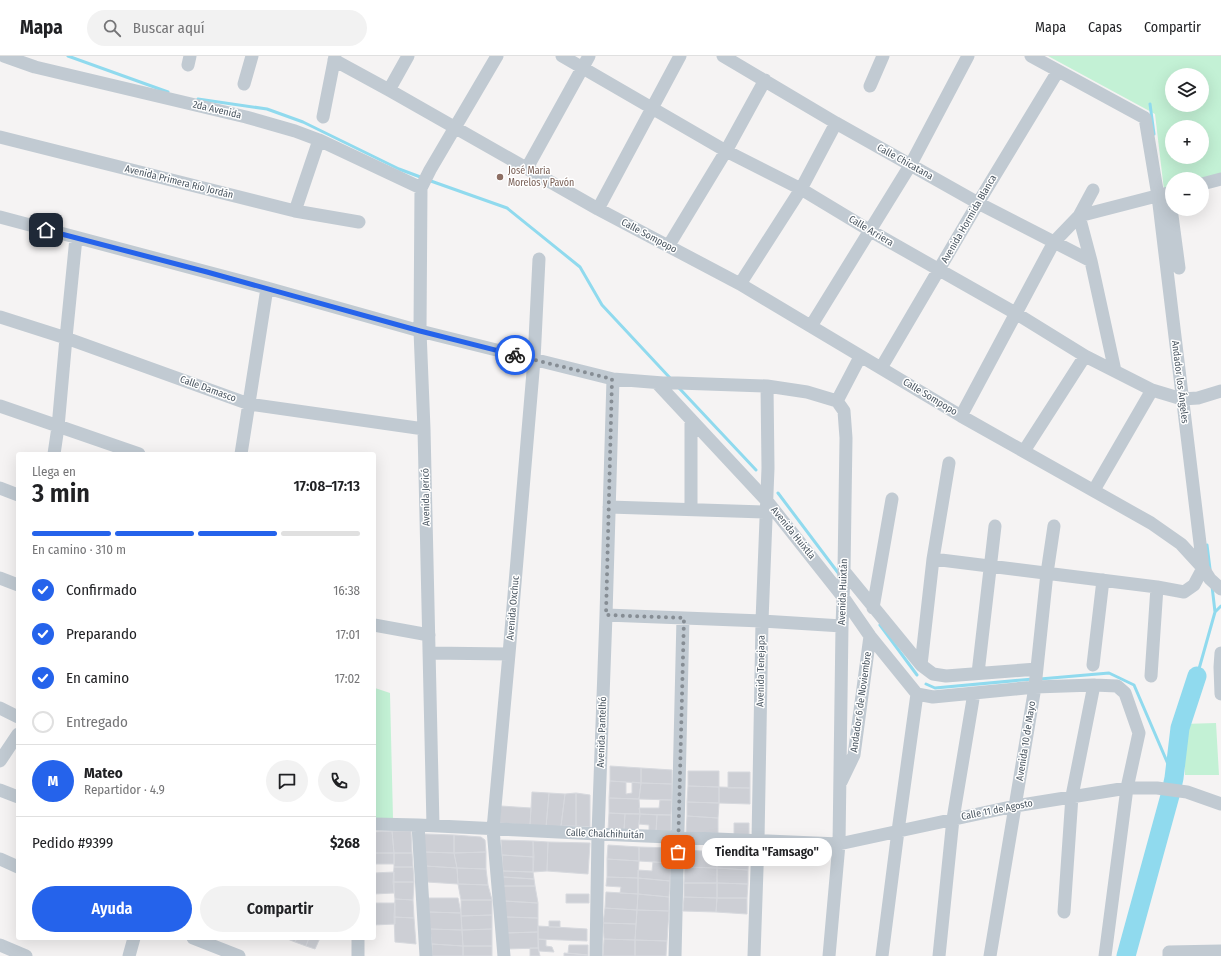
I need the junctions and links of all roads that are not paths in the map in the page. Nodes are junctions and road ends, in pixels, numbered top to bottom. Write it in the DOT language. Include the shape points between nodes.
graph roads {
  1 [pos="4,56"];
  2 [pos="252,56"];
  3 [pos="408,56"];
  4 [pos="497,56"];
  5 [pos="562,56"];
  6 [pos="680,56"];
  7 [pos="723,56"];
  8 [pos="883,56"];
  9 [pos="968,56"];
  10 [pos="1031,56"];
  11 [pos="335,58"];
  12 [pos="586,62"];
  13 [pos="1058,71"];
  14 [pos="765,80"];
  15 [pos="244,84"];
  16 [pos="870,86"];
  17 [pos="389,90"];
  18 [pos="653,108"];
  19 [pos="324,117"];
  20 [pos="836,123"];
  21 [pos="456,128"];
  22 [pos="0,137"];
  23 [pos="320,140"];
  24 [pos="726,150"];
  25 [pos="911,164"];
  26 [pos="527,168"];
  27 [pos="1221,179"];
  28 [pos="1209,182"];
  29 [pos="422,186"];
  30 [pos="801,189"];
  31 [pos="1093,190"];
  32 [pos="1165,194"];
  33 [pos="978,203"];
  34 [pos="598,209"];
  35 [pos="295,211"];
  36 [pos="1080,216"];
  37 [pos="1168,216"];
  38 [pos="1169,216"];
  39 [pos="0,217"];
  40 [pos="359,222"];
  41 [pos="869,230"];
  42 [pos="76,238"];
  43 [pos="1054,242"];
  44 [pos="669,246"];
  45 [pos="539,259"];
  46 [pos="1091,261"];
  47 [pos="1179,268"];
  48 [pos="939,271"];
  49 [pos="740,284"];
  50 [pos="267,288"];
  51 [pos="1017,314"];
  52 [pos="0,317"];
  53 [pos="811,326"];
  54 [pos="420,331"];
  55 [pos="66,338"];
  56 [pos="1085,356"];
  57 [pos="860,357"];
  58 [pos="534,360"];
  59 [pos="881,368"];
  60 [pos="1115,372"];
  61 [pos="612,379"];
  62 [pos="660,383"];
  63 [pos="767,386"];
  64 [pos="1152,390"];
  65 [pos="1221,391"];
  66 [pos="1189,399"];
  67 [pos="837,401"];
  68 [pos="249,404"];
  69 [pos="0,406"];
  70 [pos="961,416"];
  71 [pos="691,421"];
  72 [pos="58,427"];
  73 [pos="424,429"];
  74 [pos="1024,451"];
  75 [pos="54,452"];
  76 [pos="133,452"];
  77 [pos="242,452"];
  78 [pos="949,463"];
  79 [pos="0,488"];
  80 [pos="1094,490"];
  81 [pos="16,494"];
  82 [pos="892,499"];
  83 [pos="609,507"];
  84 [pos="767,507"];
  85 [pos="691,510"];
  86 [pos="995,526"];
  87 [pos="1054,526"];
  88 [pos="933,559"];
  89 [pos="990,566"];
  90 [pos="1203,568"];
  91 [pos="844,572"];
  92 [pos="1047,573"];
  93 [pos="0,578"];
  94 [pos="1102,580"];
  95 [pos="16,584"];
  96 [pos="1157,587"];
  97 [pos="1221,589"];
  98 [pos="843,597"];
  99 [pos="874,608"];
  100 [pos="606,615"];
  101 [pos="684,618"];
  102 [pos="762,621"];
  103 [pos="376,625"];
  104 [pos="842,626"];
  105 [pos="429,635"];
  106 [pos="870,636"];
  107 [pos="429,653"];
  108 [pos="1221,653"];
  109 [pos="510,654"];
  110 [pos="921,665"];
  111 [pos="1093,665"];
  112 [pos="978,673"];
  113 [pos="1151,676"];
  114 [pos="1036,678"];
  115 [pos="1094,685"];
  116 [pos="974,693"];
  117 [pos="917,694"];
  118 [pos="1221,694"];
  119 [pos="0,708"];
  120 [pos="16,716"];
  121 [pos="16,737"];
  122 [pos="0,761"];
  123 [pos="839,785"];
  124 [pos="1127,788"];
  125 [pos="0,790"];
  126 [pos="16,796"];
  127 [pos="1072,796"];
  128 [pos="1221,804"];
  129 [pos="1015,806"];
  130 [pos="953,819"];
  131 [pos="376,824"];
  132 [pos="418,824"];
  133 [pos="433,826"];
  134 [pos="493,829"];
  135 [pos="898,831"];
  136 [pos="598,834"];
  137 [pos="679,837"];
  138 [pos="758,840"];
  139 [pos="839,844"];
  140 [pos="0,860"];
  141 [pos="16,866"];
  142 [pos="1064,912"];
  143 [pos="133,940"];
  144 [pos="199,940"];
  145 [pos="358,940"];
  146 [pos="0,945"];
  147 [pos="1221,951"];
  148 [pos="1169,954"];
  149 [pos="26,956"];
  150 [pos="129,956"];
  151 [pos="239,956"];
  152 [pos="358,956"];
  153 [pos="426,956"];
  154 [pos="504,956"];
  155 [pos="596,956"];
  156 [pos="675,956"];
  157 [pos="754,956"];
  158 [pos="829,956"];
  159 [pos="882,956"];
  160 [pos="939,956"];
  161 [pos="990,956"];
  162 [pos="1105,956"];
  1 -- 23 [label="street, 2da Avenida" via="35,67 246,117"];
  2 -- 15 [label="street"];
  3 -- 17 [label="street"];
  4 -- 21 [label="street, Avenida Jericó"];
  5 -- 12 [label="street, Calle Arriera"];
  6 -- 18 [label="street"];
  7 -- 14 [label="street, Calle Chicatana"];
  8 -- 16 [label="street"];
  9 -- 25 [label="street"];
  10 -- 13 [label="street"];
  11 -- 17 [label="street, Calle Sompopo"];
  11 -- 19 [label="street"];
  12 -- 18 [label="street, Calle Arriera"];
  12 -- 26 [label="street"];
  13 -- 32 [label="street" via="1145,118"];
  13 -- 33 [label="street, Avenida Hormida Blanca"];
  14 -- 20 [label="street, Calle Chicatana"];
  14 -- 24 [label="street"];
  17 -- 21 [label="street, Calle Sompopo"];
  18 -- 24 [label="street, Calle Arriera"];
  18 -- 34 [label="street"];
  20 -- 25 [label="street, Calle Chicatana"];
  20 -- 30 [label="street"];
  21 -- 26 [label="street, Calle Sompopo"];
  21 -- 29 [label="street, Avenida Jericó"];
  22 -- 35 [label="street, Avenida Primera Río Jordán"];
  23 -- 29 [label="street, 2da Avenida"];
  23 -- 35 [label="street"];
  24 -- 30 [label="street, Calle Arriera"];
  24 -- 44 [label="street"];
  25 -- 33 [label="street, Calle Chicatana"];
  25 -- 41 [label="street"];
  26 -- 34 [label="street, Calle Sompopo"];
  27 -- 28 [label="street"];
  29 -- 54 [label="street, Avenida Jericó"];
  30 -- 41 [label="street, Calle Arriera"];
  30 -- 49 [label="street"];
  31 -- 36 [label="street"];
  32 -- 36 [label="street"];
  33 -- 43 [label="street, Calle Chicatana"];
  33 -- 48 [label="street, Avenida Hormida Blanca"];
  34 -- 44 [label="street, Calle Sompopo"];
  35 -- 40 [label="street, Avenida Primera Río Jordán"];
  36 -- 43 [label="street"];
  36 -- 46 [label="street"];
  37 -- 66 [label="street, Andador los Ángeles"];
  38 -- 47 [label="street"];
  39 -- 42 [label="street"];
  41 -- 48 [label="street, Calle Arriera"];
  41 -- 53 [label="street"];
  42 -- 50 [label="street"];
  42 -- 55 [label="street"];
  43 -- 46 [label="street, Calle Chicatana"];
  43 -- 51 [label="street"];
  44 -- 49 [label="street, Calle Sompopo"];
  45 -- 58 [label="street, Avenida Oxchuc"];
  46 -- 60 [label="street"];
  48 -- 51 [label="street, Calle Arriera"];
  48 -- 59 [label="street, Avenida Hormida Blanca"];
  49 -- 53 [label="street, Calle Sompopo"];
  50 -- 54 [label="street"];
  50 -- 68 [label="street"];
  51 -- 56 [label="street, Calle Arriera"];
  51 -- 70 [label="street"];
  52 -- 55 [label="street, Calle Damasco"];
  53 -- 57 [label="street, Calle Sompopo"];
  54 -- 58 [label="street"];
  54 -- 73 [label="street, Avenida Jericó"];
  55 -- 68 [label="street, Calle Damasco"];
  55 -- 72 [label="street"];
  56 -- 60 [label="street, Calle Arriera"];
  56 -- 74 [label="street"];
  57 -- 59 [label="street, Calle Sompopo"];
  57 -- 67 [label="street"];
  58 -- 61 [label="street"];
  58 -- 109 [label="street, Avenida Oxchuc"];
  59 -- 70 [label="street, Calle Sompopo"];
  60 -- 64 [label="street, Calle Arriera"];
  61 -- 62 [label="street"];
  61 -- 83 [label="street, Avenida Pantelhó"];
  62 -- 63 [label="street"];
  62 -- 71 [label="street, Avenida Huixtla"];
  63 -- 67 [label="street" via="807,392"];
  63 -- 84 [label="street, Avenida Tenejapa"];
  64 -- 66 [label="street, Calle Arriera"];
  64 -- 80 [label="street"];
  65 -- 66 [label="street"];
  66 -- 90 [label="street, Andador los Ángeles"];
  67 -- 91 [label="street, Avenida Huixtán" via="844,411 846,438"];
  68 -- 73 [label="street, Calle Damasco"];
  68 -- 77 [label="street"];
  69 -- 72 [label="street"];
  70 -- 74 [label="street, Calle Sompopo"];
  71 -- 84 [label="street, Avenida Huixtla"];
  71 -- 85 [label="street"];
  72 -- 75 [label="street"];
  72 -- 76 [label="street"];
  73 -- 105 [label="street, Avenida Jericó"];
  74 -- 80 [label="street, Calle Sompopo"];
  78 -- 88 [label="street"];
  79 -- 81 [label="street"];
  80 -- 90 [label="street, Calle Sompopo" via="1151,523 1180,544"];
  82 -- 99 [label="street"];
  83 -- 85 [label="street"];
  83 -- 100 [label="street, Avenida Pantelhó"];
  84 -- 85 [label="street"];
  84 -- 98 [label="street, Avenida Huixtla"];
  84 -- 102 [label="street, Avenida Tenejapa"];
  86 -- 89 [label="street"];
  87 -- 92 [label="street, Avenida 10 de Mayo"];
  88 -- 89 [label="street"];
  88 -- 110 [label="street"];
  89 -- 92 [label="street"];
  89 -- 112 [label="street"];
  90 -- 96 [label="street" via="1194,585 1184,592"];
  90 -- 97 [label="street"];
  91 -- 98 [label="street, Avenida Huixtán"];
  91 -- 99 [label="street"];
  92 -- 94 [label="street"];
  92 -- 114 [label="street, Avenida 10 de Mayo"];
  93 -- 95 [label="street"];
  94 -- 96 [label="street"];
  94 -- 111 [label="street"];
  96 -- 113 [label="street"];
  98 -- 104 [label="street, Avenida Huixtán"];
  98 -- 106 [label="street, Avenida Huixtla"];
  99 -- 110 [label="street"];
  100 -- 101 [label="street"];
  100 -- 136 [label="street, Avenida Pantelhó"];
  101 -- 102 [label="street"];
  101 -- 137 [label="street"];
  102 -- 104 [label="street"];
  102 -- 138 [label="street, Avenida Tenejapa"];
  103 -- 105 [label="street"];
  104 -- 123 [label="street, Avenida Huixtán"];
  105 -- 107 [label="street, Avenida Jericó"];
  106 -- 117 [label="street, Avenida Huixtla"];
  106 -- 123 [label="street, Andador 6 de Noviembre" via="854,755"];
  107 -- 109 [label="street"];
  107 -- 133 [label="street, Avenida Jericó"];
  108 -- 118 [label="street"];
  109 -- 134 [label="street, Avenida Oxchuc"];
  110 -- 112 [label="street" via="933,674 946,676"];
  112 -- 114 [label="street"];
  114 -- 115 [label="street"];
  114 -- 116 [label="street"];
  114 -- 129 [label="street, Avenida 10 de Mayo"];
  115 -- 124 [label="street" via="1117,686 1125,693 1139,733"];
  115 -- 127 [label="street"];
  116 -- 117 [label="street" via="933,697"];
  116 -- 130 [label="street"];
  117 -- 135 [label="street"];
  119 -- 120 [label="street"];
  121 -- 122 [label="street"];
  123 -- 139 [label="street, Andador 6 de Noviembre"];
  124 -- 127 [label="street, Calle 11 de Agosto"];
  124 -- 128 [label="street, Calle 11 de Agosto" via="1158,788 1187,792"];
  124 -- 162 [label="street"];
  125 -- 126 [label="street"];
  127 -- 129 [label="street, Calle 11 de Agosto"];
  127 -- 142 [label="street"];
  129 -- 130 [label="street, Calle 11 de Agosto"];
  129 -- 161 [label="street, Avenida 10 de Mayo"];
  130 -- 135 [label="street, Calle 11 de Agosto"];
  130 -- 160 [label="street"];
  131 -- 132 [label="street, Calle Chalchihuitán"];
  132 -- 133 [label="street, Calle Chalchihuitán"];
  132 -- 153 [label="street"];
  133 -- 134 [label="street, Calle Chalchihuitán"];
  134 -- 136 [label="street, Calle Chalchihuitán"];
  134 -- 154 [label="street, Avenida Oxchuc"];
  135 -- 139 [label="street, Calle 11 de Agosto"];
  135 -- 159 [label="street"];
  136 -- 137 [label="street, Calle Chalchihuitán"];
  136 -- 155 [label="street, Avenida Pantelhó"];
  137 -- 138 [label="street, Calle Chalchihuitán"];
  137 -- 156 [label="street"];
  138 -- 139 [label="street, Calle Chalchihuitán"];
  138 -- 157 [label="street, Avenida Tenejapa"];
  139 -- 158 [label="street, Andador 6 de Noviembre"];
  140 -- 141 [label="street"];
  143 -- 150 [label="street"];
  144 -- 151 [label="street"];
  145 -- 152 [label="street"];
  146 -- 149 [label="street"];
  147 -- 148 [label="street"];
}
